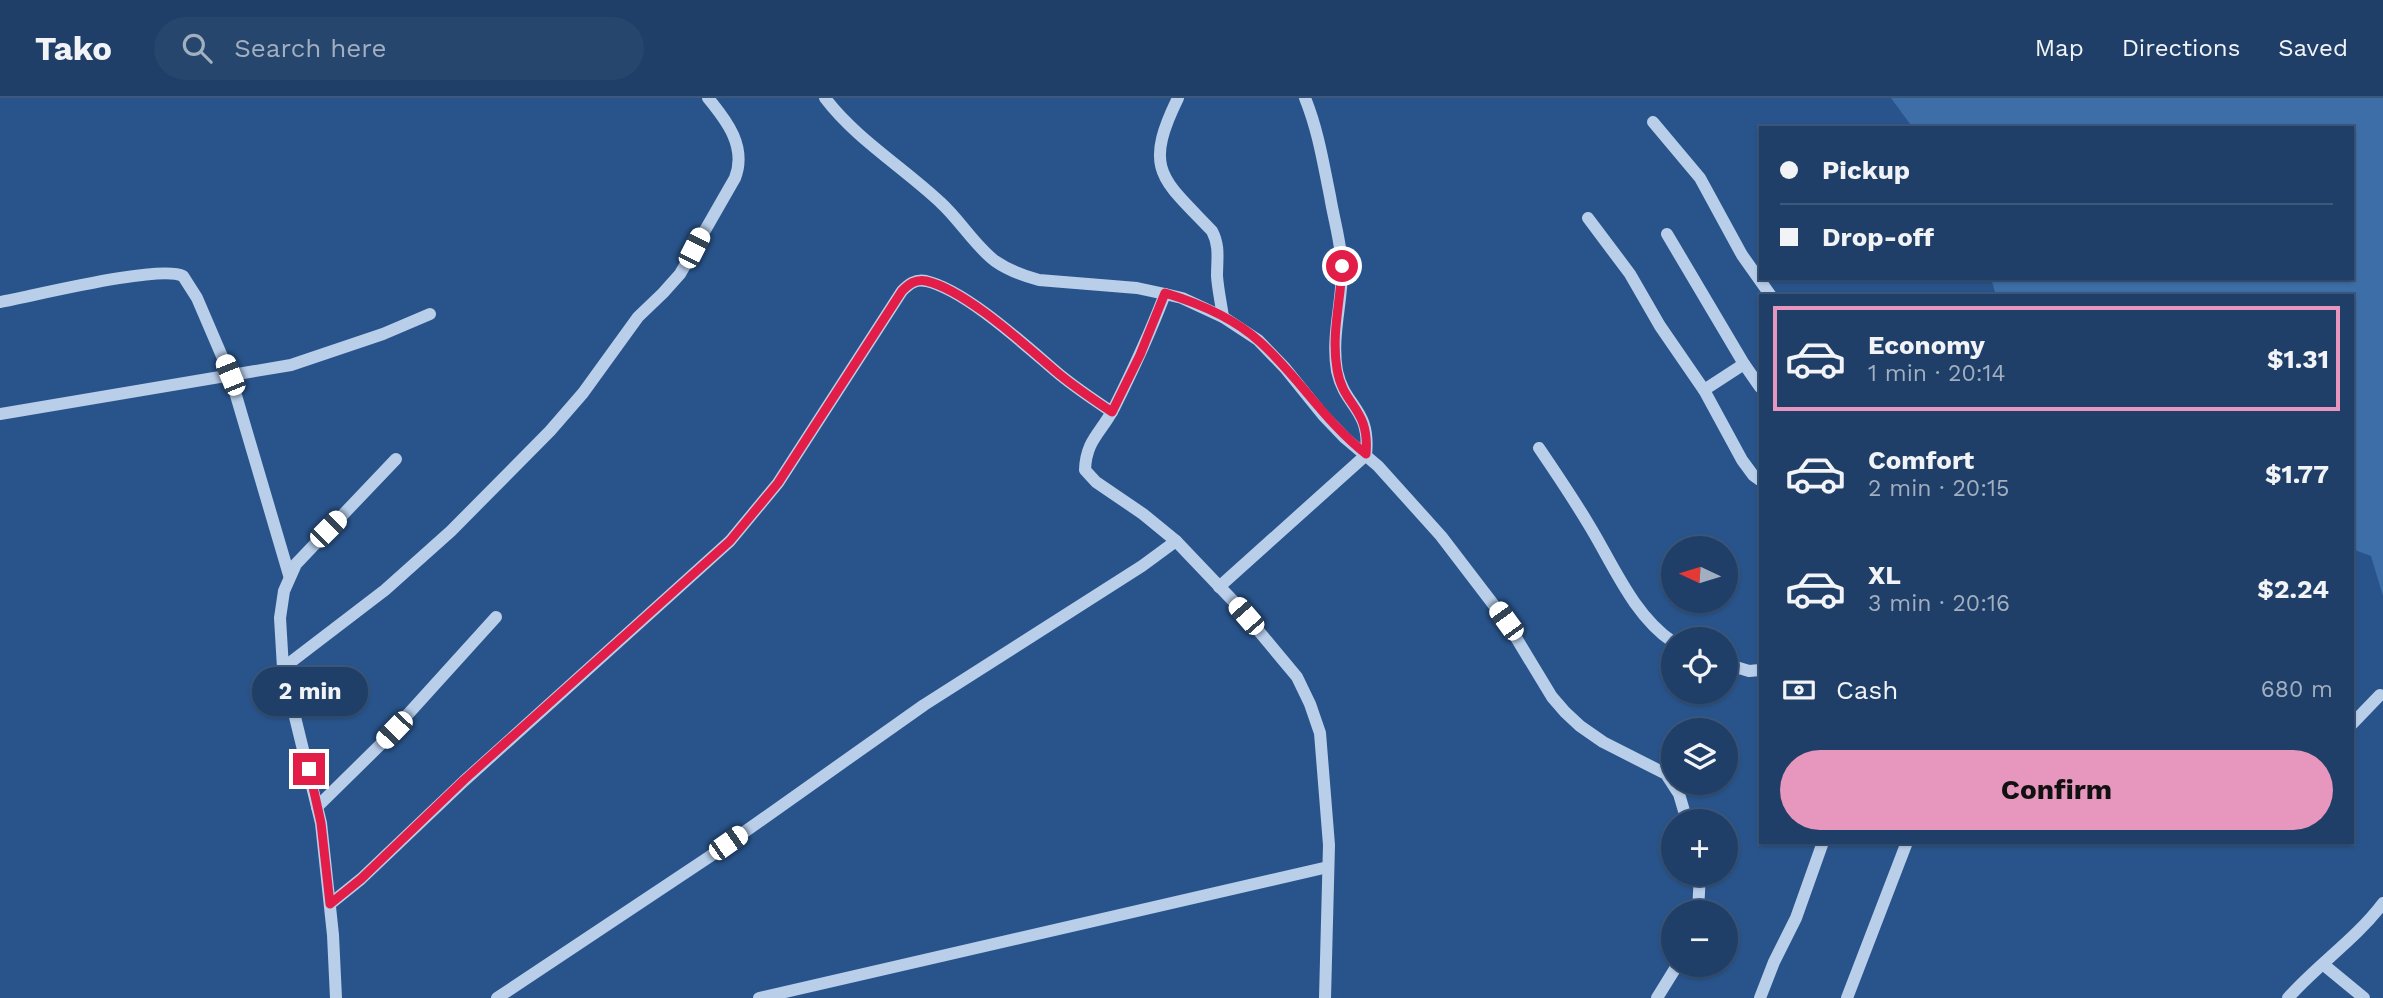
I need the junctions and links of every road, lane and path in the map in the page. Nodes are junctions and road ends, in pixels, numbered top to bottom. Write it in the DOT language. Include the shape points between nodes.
graph roads {
  1 [pos="708,98"];
  2 [pos="825,98"];
  3 [pos="1178,98"];
  4 [pos="1305,98"];
  5 [pos="1653,122"];
  6 [pos="1588,218"];
  7 [pos="1667,234"];
  8 [pos="1759,279"];
  9 [pos="1165,293"];
  10 [pos="0,302"];
  11 [pos="430,314"];
  12 [pos="1223,317"];
  13 [pos="1744,363"];
  14 [pos="230,375"];
  15 [pos="1759,386"];
  16 [pos="1704,390"];
  17 [pos="1112,412"];
  18 [pos="0,414"];
  19 [pos="1539,448"];
  20 [pos="1366,454"];
  21 [pos="396,459"];
  22 [pos="1759,479"];
  23 [pos="1176,541"];
  24 [pos="289,575"];
  25 [pos="1219,587"];
  26 [pos="496,617"];
  27 [pos="1661,633"];
  28 [pos="283,668"];
  29 [pos="1738,668"];
  30 [pos="1759,670"];
  31 [pos="2381,695"];
  32 [pos="2354,722"];
  33 [pos="317,807"];
  34 [pos="1683,809"];
  35 [pos="1823,844"];
  36 [pos="1906,844"];
  37 [pos="1328,867"];
  38 [pos="2383,903"];
  39 [pos="330,904"];
  40 [pos="2324,965"];
  41 [pos="1670,977"];
  42 [pos="336,998"];
  43 [pos="497,998"];
  44 [pos="759,998"];
  45 [pos="1325,998"];
  46 [pos="1657,998"];
  47 [pos="1760,998"];
  48 [pos="1847,998"];
  49 [pos="2288,998"];
  50 [pos="2364,998"];
  1 -- 28 [label="street" via="734,137 740,160 735,178 680,274 638,317 583,393 520,463 385,590"];
  2 -- 9 [label="street" via="843,119 939,201 996,262 1039,280"];
  3 -- 12 [label="street" via="1161,141 1161,165 1173,191 1216,238"];
  4 -- 20 [label="street" via="1320,146 1339,242 1337,370 1365,424"];
  5 -- 8 [label="street" via="1700,178"];
  6 -- 16 [label="street" via="1630,274"];
  7 -- 13 [label="street"];
  9 -- 12 [label="street"];
  9 -- 17 [label="street"];
  10 -- 14 [label="street" via="133,276 180,274 197,298"];
  11 -- 14 [label="street" via="291,365"];
  12 -- 20 [label="street" via="1258,340 1337,430"];
  13 -- 15 [label="street"];
  13 -- 16 [label="street"];
  14 -- 18 [label="street"];
  14 -- 24 [label="street"];
  16 -- 22 [label="street" via="1734,449"];
  17 -- 23 [label="street" via="1086,453 1085,470"];
  17 -- 39 [label="street" via="989,316 938,285 913,282 902,291 778,483 730,541"];
  19 -- 27 [label="street" via="1633,599"];
  20 -- 25 [label="street"];
  20 -- 34 [label="street" via="1471,573 1565,712 1603,742 1666,774"];
  21 -- 24 [label="street"];
  23 -- 25 [label="street"];
  23 -- 43 [label="street" via="924,705 709,857"];
  24 -- 28 [label="street" via="280,618"];
  25 -- 37 [label="street" via="1297,677 1310,704 1324,762"];
  26 -- 33 [label="street"];
  28 -- 33 [label="street"];
  29 -- 30 [label="street"];
  31 -- 32 [label="street"];
  33 -- 39 [label="street"];
  35 -- 47 [label="street"];
  36 -- 48 [label="street"];
  37 -- 44 [label="street"];
  37 -- 45 [label="street"];
  38 -- 40 [label="street"];
  39 -- 42 [label="street"];
  40 -- 49 [label="street"];
  40 -- 50 [label="street"];
  41 -- 46 [label="street"];
}
